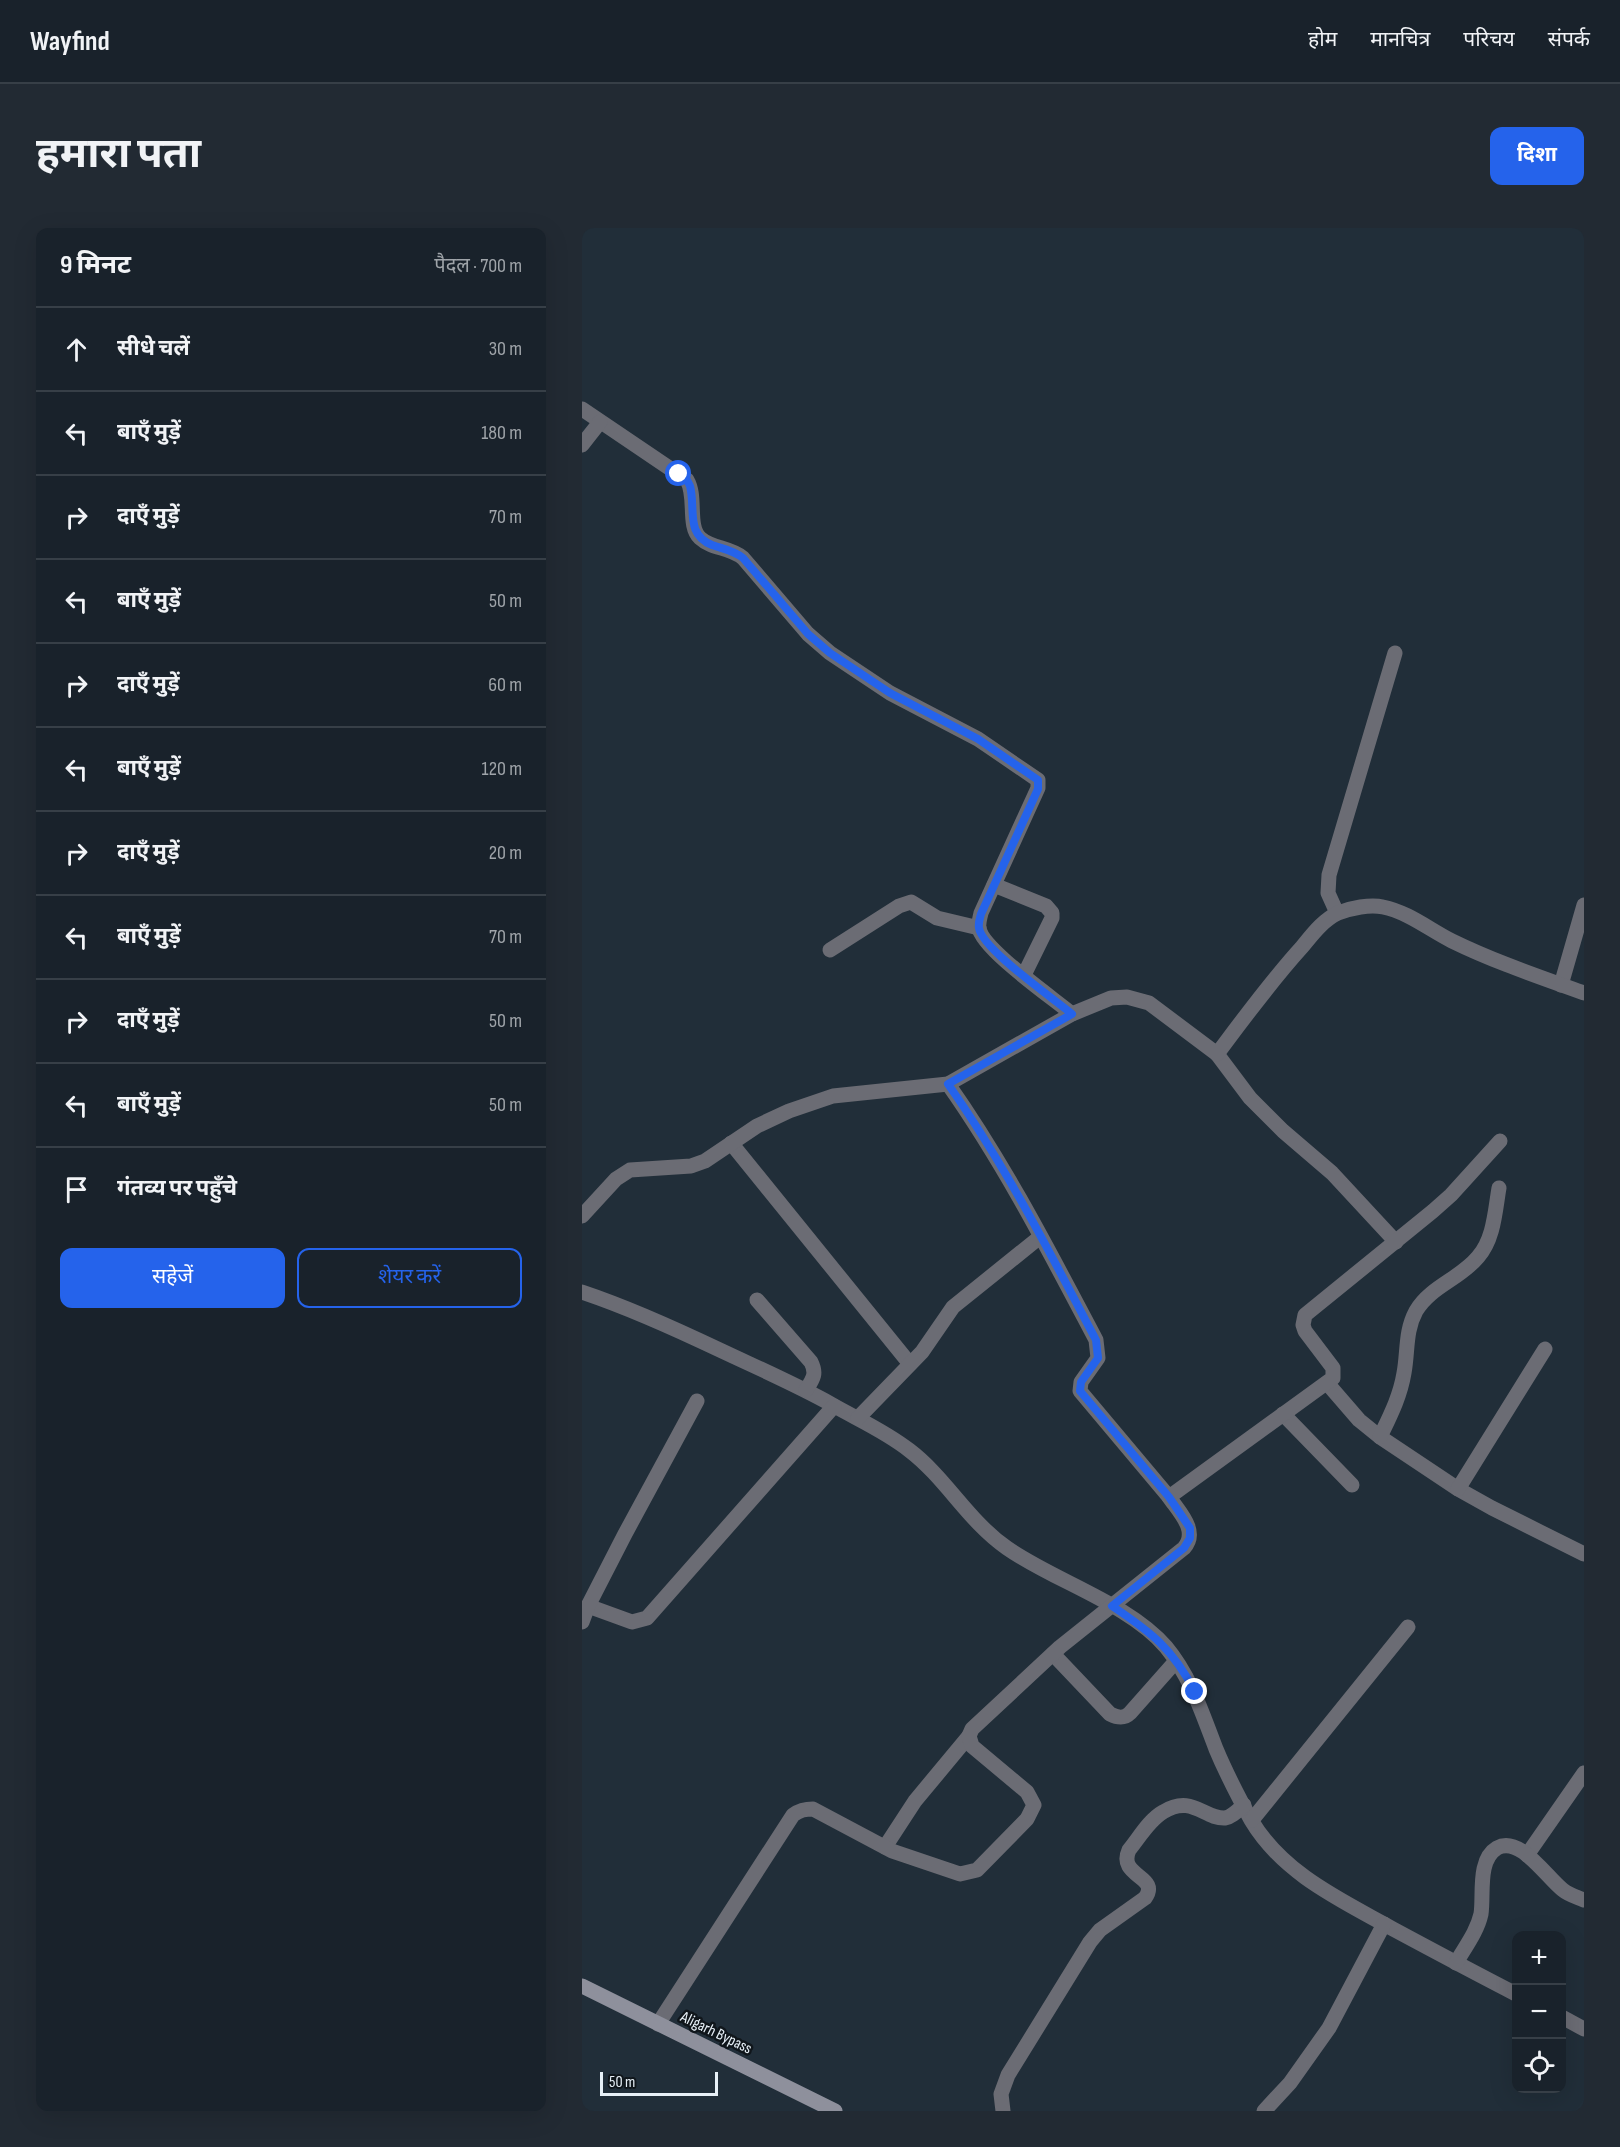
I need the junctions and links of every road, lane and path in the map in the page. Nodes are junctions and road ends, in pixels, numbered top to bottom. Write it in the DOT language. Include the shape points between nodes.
graph roads {
  1 [pos="582,410"];
  2 [pos="600,422"];
  3 [pos="582,445"];
  4 [pos="1395,654"];
  5 [pos="993,885"];
  6 [pos="1584,905"];
  7 [pos="1337,914"];
  8 [pos="979,928"];
  9 [pos="830,950"];
  10 [pos="1024,975"];
  11 [pos="1561,985"];
  12 [pos="1584,993"];
  13 [pos="1072,1014"];
  14 [pos="1217,1054"];
  15 [pos="948,1084"];
  16 [pos="1500,1141"];
  17 [pos="730,1143"];
  18 [pos="1499,1188"];
  19 [pos="582,1216"];
  20 [pos="1040,1237"];
  21 [pos="1396,1242"];
  22 [pos="582,1292"];
  23 [pos="757,1300"];
  24 [pos="1545,1349"];
  25 [pos="910,1365"];
  26 [pos="1327,1383"];
  27 [pos="806,1390"];
  28 [pos="697,1401"];
  29 [pos="834,1406"];
  30 [pos="1283,1414"];
  31 [pos="858,1418"];
  32 [pos="1380,1437"];
  33 [pos="1352,1485"];
  34 [pos="1458,1489"];
  35 [pos="1169,1497"];
  36 [pos="1584,1554"];
  37 [pos="588,1606"];
  38 [pos="1112,1606"];
  39 [pos="582,1622"];
  40 [pos="1408,1627"];
  41 [pos="1053,1654"];
  42 [pos="1176,1661"];
  43 [pos="969,1736"];
  44 [pos="1584,1773"];
  45 [pos="1244,1805"];
  46 [pos="1252,1820"];
  47 [pos="885,1847"];
  48 [pos="1527,1855"];
  49 [pos="1584,1900"];
  50 [pos="1384,1924"];
  51 [pos="1456,1963"];
  52 [pos="582,1986"];
  53 [pos="1512,1992"];
  54 [pos="1566,2019"];
  55 [pos="658,2024"];
  56 [pos="1584,2029"];
  57 [pos="835,2111"];
  58 [pos="1003,2111"];
  59 [pos="1263,2111"];
  1 -- 2 [label="street"];
  2 -- 3 [label="street"];
  2 -- 5 [label="street" via="687,480 697,535 743,558 808,634 830,653 890,693 978,739 1038,780 1038,789"];
  4 -- 7 [label="street" via="1329,875 1328,893"];
  5 -- 8 [label="street"];
  5 -- 10 [label="street" via="1046,906 1052,914"];
  6 -- 11 [label="street"];
  7 -- 11 [label="street" via="1370,906 1399,912 1452,942"];
  7 -- 14 [label="street" via="1319,927 1277,975"];
  8 -- 9 [label="street" via="938,918 911,902"];
  8 -- 10 [label="street" via="996,954"];
  10 -- 13 [label="street"];
  11 -- 12 [label="street"];
  13 -- 14 [label="street" via="1111,998 1140,999 1161,1010"];
  13 -- 15 [label="street"];
  14 -- 21 [label="street" via="1250,1098 1332,1173"];
  15 -- 17 [label="street" via="833,1095 789,1111"];
  15 -- 20 [label="street" via="976,1124"];
  16 -- 21 [label="street" via="1450,1195"];
  17 -- 19 [label="street" via="691,1166 640,1168 623,1173"];
  17 -- 25 [label="street"];
  18 -- 32 [label="street" via="1488,1242 1479,1257 1434,1290 1416,1311 1409,1328 1402,1388"];
  20 -- 25 [label="street" via="953,1307"];
  20 -- 35 [label="street" via="1096,1340 1096,1363 1081,1382 1080,1391"];
  21 -- 26 [label="street" via="1305,1315 1305,1331 1333,1368 1333,1378"];
  22 -- 27 [label="street" via="657,1321"];
  23 -- 27 [label="street" via="812,1362 815,1372"];
  24 -- 34 [label="street"];
  25 -- 31 [label="street"];
  26 -- 30 [label="street"];
  26 -- 32 [label="street" via="1359,1420"];
  27 -- 29 [label="street"];
  28 -- 37 [label="street"];
  29 -- 31 [label="street"];
  29 -- 37 [label="street" via="647,1618 624,1620"];
  30 -- 33 [label="street"];
  30 -- 35 [label="street"];
  31 -- 38 [label="street" via="928,1466 981,1527 1010,1551"];
  32 -- 34 [label="street"];
  34 -- 36 [label="street"];
  35 -- 38 [label="street" via="1190,1528 1188,1543"];
  37 -- 39 [label="street"];
  38 -- 41 [label="street"];
  38 -- 42 [label="street" via="1165,1645"];
  40 -- 46 [label="street"];
  41 -- 42 [label="street" via="1110,1713 1120,1718 1130,1713"];
  41 -- 43 [label="street"];
  42 -- 45 [label="street" via="1195,1692"];
  43 -- 47 [label="street" via="915,1801"];
  43 -- 47 [label="street" via="975,1750 1032,1799 1034,1805 1027,1819 977,1870 969,1873 951,1872"];
  44 -- 48 [label="street"];
  45 -- 46 [label="street"];
  45 -- 58 [label="street" via="1225,1818 1189,1806 1163,1811 1129,1850 1128,1865 1149,1886 1148,1894 1090,1941 1008,2075 1001,2094"];
  46 -- 50 [label="street" via="1280,1858 1328,1893"];
  47 -- 55 [label="street" via="813,1809 793,1815"];
  48 -- 49 [label="street" via="1564,1890"];
  48 -- 51 [label="street" via="1506,1846 1497,1848 1488,1858 1478,1923"];
  50 -- 51 [label="street"];
  50 -- 59 [label="street" via="1329,2028 1290,2083"];
  51 -- 53 [label="street"];
  52 -- 55 [label="main road, Aligarh Bypass"];
  54 -- 56 [label="street"];
  55 -- 57 [label="main road, Aligarh Bypass"];
}
